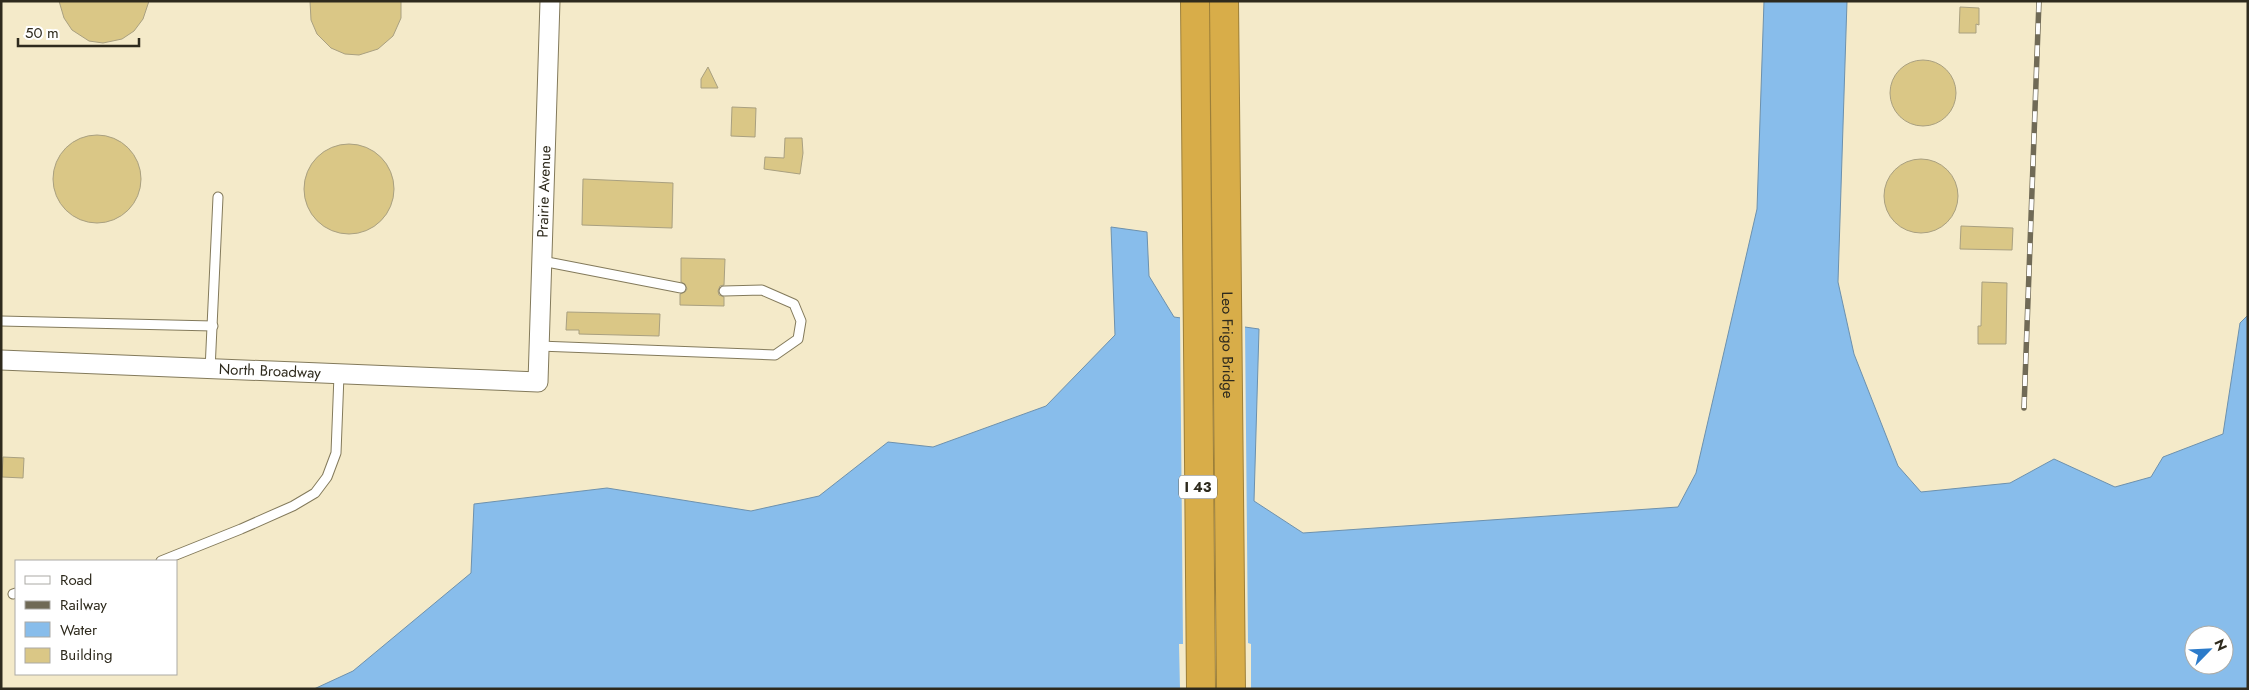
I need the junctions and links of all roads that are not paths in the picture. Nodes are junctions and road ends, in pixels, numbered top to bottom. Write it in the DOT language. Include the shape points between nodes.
graph roads {
  1 [pos="550,1"];
  2 [pos="1195,1"];
  3 [pos="1224,1"];
  4 [pos="218,197"];
  5 [pos="542,261"];
  6 [pos="681,288"];
  7 [pos="724,291"];
  8 [pos="1,322"];
  9 [pos="213,326"];
  10 [pos="539,346"];
  11 [pos="1,360"];
  12 [pos="210,370"];
  13 [pos="339,375"];
  14 [pos="538,382"];
  15 [pos="163,560"];
  16 [pos="1201,689"];
  17 [pos="1231,689"];
  1 -- 5 [label="street, Prairie Avenue"];
  2 -- 16 [label="highway, I 43"];
  3 -- 17 [label="highway, Leo Frigo Bridge / I 43"];
  4 -- 9 [label="lane"];
  5 -- 6 [label="lane"];
  5 -- 10 [label="street, Prairie Avenue"];
  7 -- 10 [label="lane" via="762,290 794,304 801,321 798,339 775,355"];
  8 -- 9 [label="lane"];
  9 -- 12 [label="lane"];
  10 -- 14 [label="street, Prairie Avenue"];
  11 -- 12 [label="street, North Broadway"];
  12 -- 13 [label="street, North Broadway"];
  13 -- 14 [label="street, North Broadway"];
  13 -- 15 [label="lane" via="336,453 327,476 315,493 241,529"];
}
